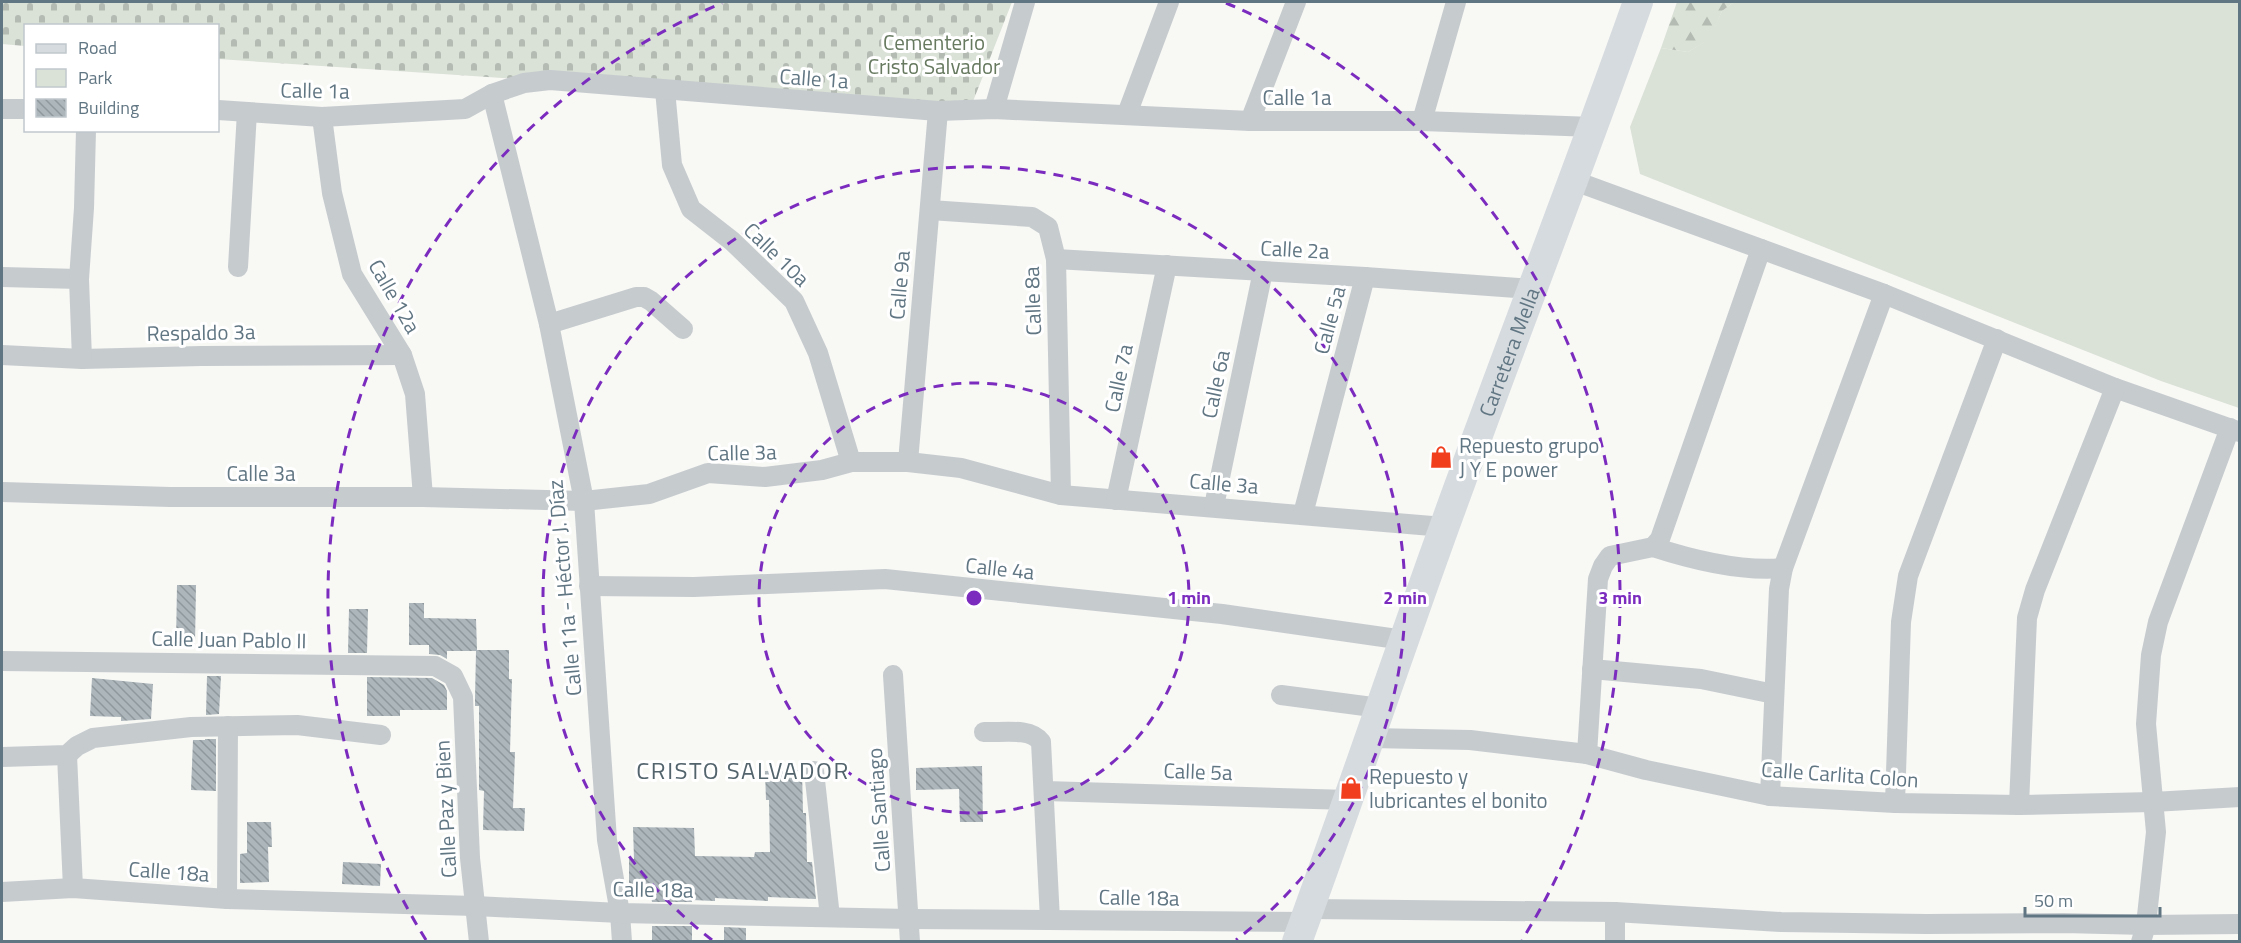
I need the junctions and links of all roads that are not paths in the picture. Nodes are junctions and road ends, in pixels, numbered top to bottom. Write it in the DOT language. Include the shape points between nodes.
graph roads {
  1 [pos="1025,2"];
  2 [pos="1168,2"];
  3 [pos="1296,2"];
  4 [pos="1456,2"];
  5 [pos="1638,2"];
  6 [pos="665,90"];
  7 [pos="492,94"];
  8 [pos="2,109"];
  9 [pos="24,109"];
  10 [pos="994,109"];
  11 [pos="219,110"];
  12 [pos="938,111"];
  13 [pos="247,112"];
  14 [pos="1127,114"];
  15 [pos="322,117"];
  16 [pos="1250,121"];
  17 [pos="1422,121"];
  18 [pos="1593,127"];
  19 [pos="86,132"];
  20 [pos="1572,180"];
  21 [pos="930,210"];
  22 [pos="1761,249"];
  23 [pos="1056,259"];
  24 [pos="1167,266"];
  25 [pos="237,267"];
  26 [pos="1263,271"];
  27 [pos="2,277"];
  28 [pos="1365,277"];
  29 [pos="79,279"];
  30 [pos="1531,289"];
  31 [pos="1884,294"];
  32 [pos="549,324"];
  33 [pos="683,329"];
  34 [pos="1997,339"];
  35 [pos="402,354"];
  36 [pos="2,355"];
  37 [pos="82,359"];
  38 [pos="2115,388"];
  39 [pos="2235,430"];
  40 [pos="851,462"];
  41 [pos="908,462"];
  42 [pos="2,492"];
  43 [pos="1061,495"];
  44 [pos="423,497"];
  45 [pos="1116,500"];
  46 [pos="584,501"];
  47 [pos="1214,506"];
  48 [pos="1303,514"];
  49 [pos="1444,526"];
  50 [pos="1653,547"];
  51 [pos="1783,568"];
  52 [pos="589,586"];
  53 [pos="1404,640"];
  54 [pos="2,661"];
  55 [pos="1592,669"];
  56 [pos="893,675"];
  57 [pos="453,676"];
  58 [pos="1774,694"];
  59 [pos="1281,695"];
  60 [pos="1380,708"];
  61 [pos="228,726"];
  62 [pos="984,732"];
  63 [pos="381,735"];
  64 [pos="1370,738"];
  65 [pos="1587,754"];
  66 [pos="67,755"];
  67 [pos="2,757"];
  68 [pos="814,771"];
  69 [pos="1045,790"];
  70 [pos="1770,796"];
  71 [pos="2240,797"];
  72 [pos="1349,800"];
  73 [pos="2154,802"];
  74 [pos="1895,803"];
  75 [pos="2019,805"];
  76 [pos="73,888"];
  77 [pos="2,892"];
  78 [pos="227,899"];
  79 [pos="475,906"];
  80 [pos="1615,912"];
  81 [pos="620,913"];
  82 [pos="830,917"];
  83 [pos="910,919"];
  84 [pos="1050,920"];
  85 [pos="1303,924"];
  86 [pos="2240,924"];
  87 [pos="2143,933"];
  88 [pos="479,942"];
  89 [pos="622,942"];
  90 [pos="910,942"];
  91 [pos="1615,942"];
  1 -- 10 [label="street"];
  2 -- 14 [label="street"];
  3 -- 16 [label="street"];
  4 -- 17 [label="street"];
  5 -- 18 [label="main road, Carretera Mella"];
  6 -- 7 [label="street, Calle 1a" via="550,80 524,83"];
  6 -- 12 [label="street, Calle 1a"];
  6 -- 40 [label="street, Calle 10a" via="672,165 691,208 794,301 818,353"];
  7 -- 15 [label="street, Calle 1a" via="465,108"];
  7 -- 32 [label="street, Calle 11a - Héctor J. Díaz"];
  8 -- 9 [label="street"];
  10 -- 12 [label="street, Calle 1a"];
  10 -- 14 [label="street, Calle 1a"];
  11 -- 13 [label="street, Calle 1a"];
  12 -- 21 [label="street, Calle 9a"];
  13 -- 15 [label="street, Calle 1a"];
  13 -- 25 [label="street"];
  14 -- 16 [label="street, Calle 1a"];
  15 -- 35 [label="street, Calle 12a" via="332,193 352,274"];
  16 -- 17 [label="street, Calle 1a"];
  17 -- 18 [label="street, Calle 1a"];
  18 -- 20 [label="main road, Carretera Mella"];
  19 -- 29 [label="street"];
  20 -- 22 [label="street"];
  20 -- 30 [label="main road, Carretera Mella"];
  21 -- 23 [label="street, Calle 8a" via="1032,217 1047,227"];
  21 -- 41 [label="street, Calle 9a"];
  22 -- 31 [label="street"];
  22 -- 50 [label="street" via="1666,526"];
  23 -- 24 [label="street, Calle 2a"];
  23 -- 43 [label="street, Calle 8a"];
  24 -- 26 [label="street, Calle 2a"];
  24 -- 45 [label="street, Calle 7a"];
  26 -- 28 [label="street, Calle 2a"];
  26 -- 47 [label="street, Calle 6a"];
  27 -- 29 [label="street"];
  28 -- 30 [label="street, Calle 2a"];
  28 -- 48 [label="street, Calle 5a"];
  29 -- 37 [label="street"];
  30 -- 49 [label="main road, Carretera Mella"];
  31 -- 34 [label="street"];
  31 -- 51 [label="street"];
  32 -- 33 [label="street" via="644,297"];
  32 -- 46 [label="street, Calle 11a - Héctor J. Díaz"];
  34 -- 38 [label="street"];
  34 -- 74 [label="street" via="1905,587"];
  35 -- 37 [label="street, Respaldo 3a"];
  35 -- 44 [label="street, Calle 12a" via="415,394"];
  36 -- 37 [label="street, Respaldo 3a"];
  38 -- 39 [label="street"];
  38 -- 75 [label="street" via="2027,618"];
  39 -- 73 [label="street" via="2158,622 2151,655 2146,724"];
  40 -- 41 [label="street, Calle 3a"];
  40 -- 46 [label="street, Calle 3a" via="765,477 708,473 649,494"];
  41 -- 43 [label="street, Calle 3a" via="961,468"];
  42 -- 44 [label="street, Calle 3a" via="170,497"];
  43 -- 45 [label="street, Calle 3a"];
  44 -- 46 [label="street, Calle 3a"];
  45 -- 47 [label="street, Calle 3a"];
  46 -- 52 [label="street, Calle 11a - Héctor J. Díaz"];
  47 -- 48 [label="street, Calle 3a"];
  48 -- 49 [label="street, Calle 3a"];
  49 -- 53 [label="main road, Carretera Mella"];
  50 -- 51 [label="street" via="1717,562"];
  50 -- 55 [label="street" via="1620,552 1610,556 1603,566 1598,579"];
  51 -- 58 [label="street"];
  52 -- 53 [label="street, Calle 4a" via="694,587 885,579 1222,614"];
  52 -- 81 [label="street, Calle 11a - Héctor J. Díaz" via="607,840"];
  53 -- 60 [label="main road, Carretera Mella"];
  54 -- 57 [label="street, Calle Juan Pablo II" via="435,666"];
  55 -- 58 [label="street" via="1701,679"];
  55 -- 65 [label="street"];
  56 -- 83 [label="street, Calle Santiago"];
  57 -- 79 [label="street, Calle Paz y Bien" via="463,697"];
  58 -- 70 [label="street"];
  59 -- 60 [label="street"];
  60 -- 64 [label="main road, Carretera Mella"];
  61 -- 63 [label="street" via="297,725"];
  61 -- 66 [label="street" via="93,738"];
  61 -- 78 [label="street"];
  62 -- 69 [label="street" via="1036,735 1041,742"];
  64 -- 65 [label="street, Calle Carlita Colon" via="1470,740"];
  64 -- 72 [label="main road, Carretera Mella"];
  65 -- 70 [label="street, Calle Carlita Colon"];
  66 -- 67 [label="street"];
  66 -- 76 [label="street"];
  68 -- 82 [label="street"];
  69 -- 72 [label="street, Calle 5a"];
  69 -- 84 [label="street"];
  70 -- 74 [label="street, Calle Carlita Colon"];
  71 -- 73 [label="street, Calle Carlita Colon"];
  72 -- 85 [label="main road, Carretera Mella"];
  73 -- 75 [label="street, Calle Carlita Colon"];
  73 -- 87 [label="street" via="2156,832"];
  74 -- 75 [label="street, Calle Carlita Colon"];
  76 -- 77 [label="street, Calle 18a"];
  76 -- 78 [label="street, Calle 18a"];
  78 -- 79 [label="street, Calle 18a"];
  79 -- 81 [label="street, Calle 18a"];
  79 -- 88 [label="street, Calle Paz y Bien"];
  80 -- 85 [label="street, Calle 18a"];
  80 -- 87 [label="street, Calle 18a" via="1781,922 2062,923"];
  80 -- 91 [label="street"];
  81 -- 82 [label="street, Calle 18a"];
  81 -- 89 [label="street, Calle 11a - Héctor J. Díaz"];
  82 -- 83 [label="street, Calle 18a"];
  83 -- 84 [label="street, Calle 18a"];
  83 -- 90 [label="street, Calle Santiago"];
  84 -- 85 [label="street, Calle 18a"];
  86 -- 87 [label="street, Calle 18a"];
}
